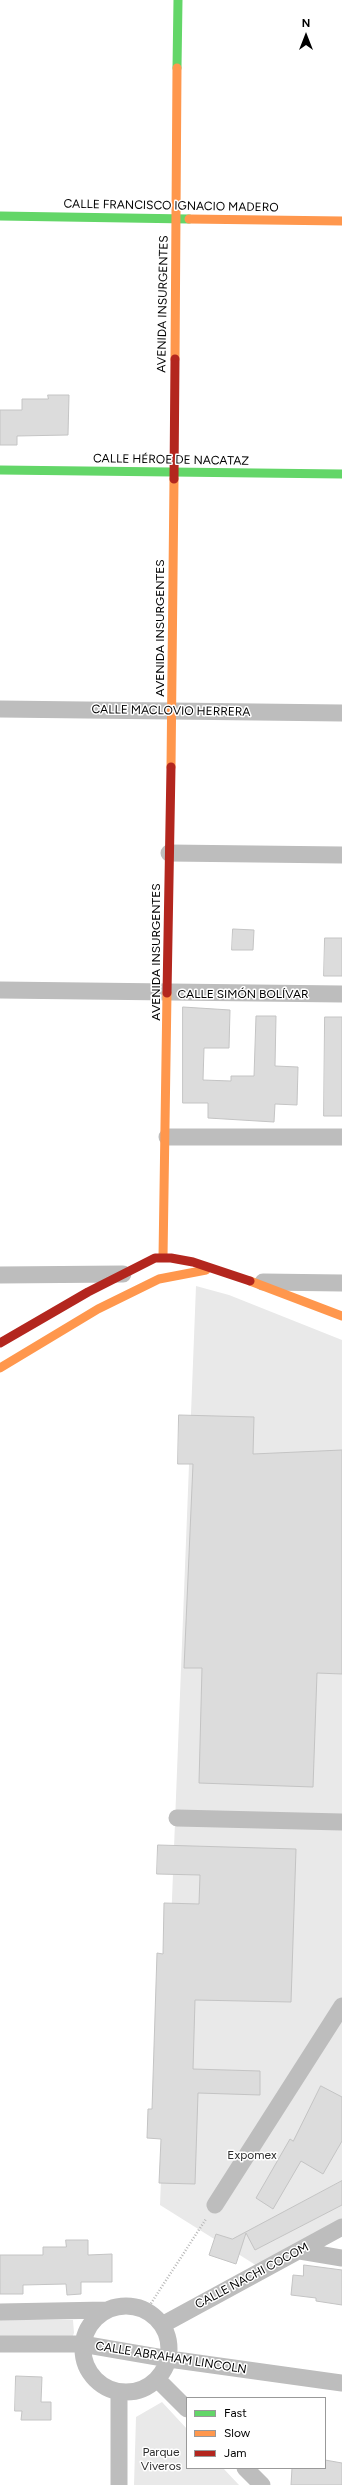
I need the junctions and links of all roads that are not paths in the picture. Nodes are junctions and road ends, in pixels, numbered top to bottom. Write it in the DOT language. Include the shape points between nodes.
graph roads {
  1 [pos="178,0"];
  2 [pos="0,216"];
  3 [pos="176,218"];
  4 [pos="342,221"];
  5 [pos="0,470"];
  6 [pos="173,472"];
  7 [pos="342,474"];
  8 [pos="0,709"];
  9 [pos="172,710"];
  10 [pos="342,713"];
  11 [pos="169,853"];
  12 [pos="342,855"];
  13 [pos="0,990"];
  14 [pos="168,993"];
  15 [pos="342,994"];
  16 [pos="167,1137"];
  17 [pos="342,1137"];
  18 [pos="164,1256"];
  19 [pos="214,1269"];
  20 [pos="125,1274"];
  21 [pos="0,1275"];
  22 [pos="248,1282"];
  23 [pos="342,1283"];
  24 [pos="134,1291"];
  25 [pos="342,1316"];
  26 [pos="0,1343"];
  27 [pos="0,1368"];
  28 [pos="177,1818"];
  29 [pos="342,1822"];
  30 [pos="342,2006"];
  31 [pos="215,2205"];
  32 [pos="342,2227"];
  33 [pos="300,2251"];
  34 [pos="342,2258"];
  35 [pos="106,2310"];
  36 [pos="0,2312"];
  37 [pos="162,2325"];
  38 [pos="0,2344"];
  39 [pos="82,2344"];
  40 [pos="168,2359"];
  41 [pos="157,2379"];
  42 [pos="342,2383"];
  43 [pos="119,2392"];
  44 [pos="186,2408"];
  45 [pos="246,2469"];
  46 [pos="119,2485"];
  47 [pos="262,2485"];
  1 -- 3 [label="street, AVENIDA INSURGENTES"];
  2 -- 3 [label="street, CALLE FRANCISCO IGNACIO MADERO"];
  3 -- 4 [label="street, CALLE FRANCISCO IGNACIO MADERO"];
  3 -- 6 [label="street, AVENIDA INSURGENTES"];
  5 -- 6 [label="street, CALLE HÉROE DE NACATAZ"];
  6 -- 7 [label="street, CALLE HÉROE DE NACATAZ"];
  6 -- 9 [label="street, AVENIDA INSURGENTES"];
  8 -- 9 [label="street, CALLE MACLOVIO HERRERA"];
  9 -- 10 [label="street, CALLE MACLOVIO HERRERA"];
  9 -- 11 [label="street, AVENIDA INSURGENTES"];
  11 -- 12 [label="street"];
  11 -- 14 [label="street, AVENIDA INSURGENTES"];
  13 -- 14 [label="street, CALLE SIMÓN BOLÍVAR"];
  14 -- 15 [label="street, CALLE SIMÓN BOLÍVAR"];
  14 -- 16 [label="street, AVENIDA INSURGENTES"];
  16 -- 17 [label="street"];
  16 -- 18 [label="street, AVENIDA INSURGENTES"];
  18 -- 19 [label="street"];
  18 -- 20 [label="street"];
  18 -- 24 [label="street"];
  19 -- 22 [label="street"];
  19 -- 24 [label="street" via="159,1279"];
  20 -- 21 [label="street"];
  20 -- 26 [label="street"];
  22 -- 23 [label="street"];
  22 -- 25 [label="street"];
  24 -- 27 [label="street" via="98,1309"];
  28 -- 29 [label="street"];
  30 -- 31 [label="street"];
  32 -- 33 [label="street, CALLE NACHI COCOM"];
  33 -- 34 [label="street"];
  33 -- 37 [label="street, CALLE NACHI COCOM"];
  35 -- 36 [label="street"];
  35 -- 37 [label="street" via="126,2306 146,2311"];
  35 -- 39 [label="street" via="90,2324"];
  37 -- 40 [label="street" via="169,2344"];
  38 -- 39 [label="street, CALLE ABRAHAM LINCOLN"];
  39 -- 40 [label="street, CALLE ABRAHAM LINCOLN"];
  39 -- 43 [label="street" via="82,2354 89,2374 105,2388"];
  40 -- 41 [label="street"];
  40 -- 42 [label="street, CALLE ABRAHAM LINCOLN"];
  41 -- 43 [label="street" via="136,2392"];
  41 -- 44 [label="street"];
  43 -- 46 [label="street"];
  45 -- 47 [label="street"];
}
